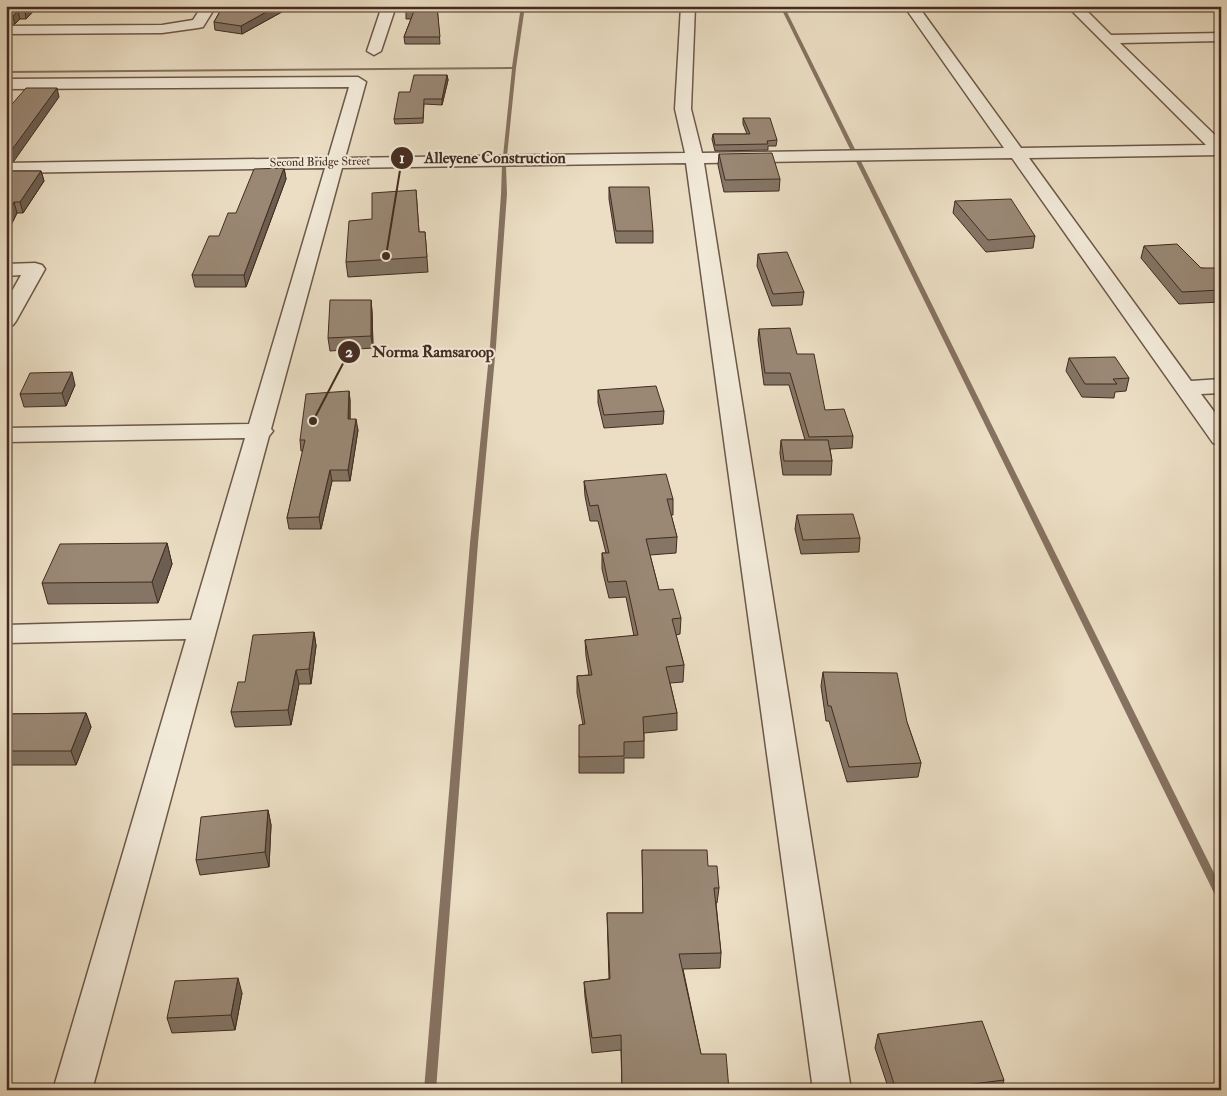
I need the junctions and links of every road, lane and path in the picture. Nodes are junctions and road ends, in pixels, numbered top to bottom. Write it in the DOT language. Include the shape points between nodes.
graph roads {
  1 [pos="209,6"];
  2 [pos="389,6"];
  3 [pos="688,6"];
  4 [pos="911,6"];
  5 [pos="1074,6"];
  6 [pos="6,30"];
  7 [pos="1221,37"];
  8 [pos="1107,39"];
  9 [pos="374,51"];
  10 [pos="6,84"];
  11 [pos="1220,150"];
  12 [pos="1014,152"];
  13 [pos="694,157"];
  14 [pos="337,162"];
  15 [pos="6,168"];
  16 [pos="6,270"];
  17 [pos="6,321"];
  18 [pos="1221,386"];
  19 [pos="1185,388"];
  20 [pos="260,431"];
  21 [pos="6,435"];
  22 [pos="1221,438"];
  23 [pos="204,629"];
  24 [pos="6,634"];
  25 [pos="72,1090"];
  26 [pos="832,1090"];
  1 -- 6 [label="street" via="198,24 162,29"];
  2 -- 9 [label="street"];
  3 -- 13 [label="street" via="683,109"];
  4 -- 12 [label="street"];
  5 -- 8 [label="street"];
  7 -- 8 [label="street"];
  8 -- 11 [label="street"];
  10 -- 14 [label="street" via="358,82"];
  11 -- 12 [label="street, Second Bridge Street"];
  12 -- 13 [label="street, Second Bridge Street"];
  12 -- 19 [label="street"];
  13 -- 14 [label="street, Second Bridge Street"];
  13 -- 26 [label="street"];
  14 -- 15 [label="street, Second Bridge Street"];
  14 -- 20 [label="street"];
  16 -- 17 [label="street" via="35,270"];
  18 -- 19 [label="street"];
  19 -- 22 [label="street"];
  20 -- 21 [label="street"];
  20 -- 23 [label="street"];
  23 -- 24 [label="street"];
  23 -- 25 [label="street"];
}
